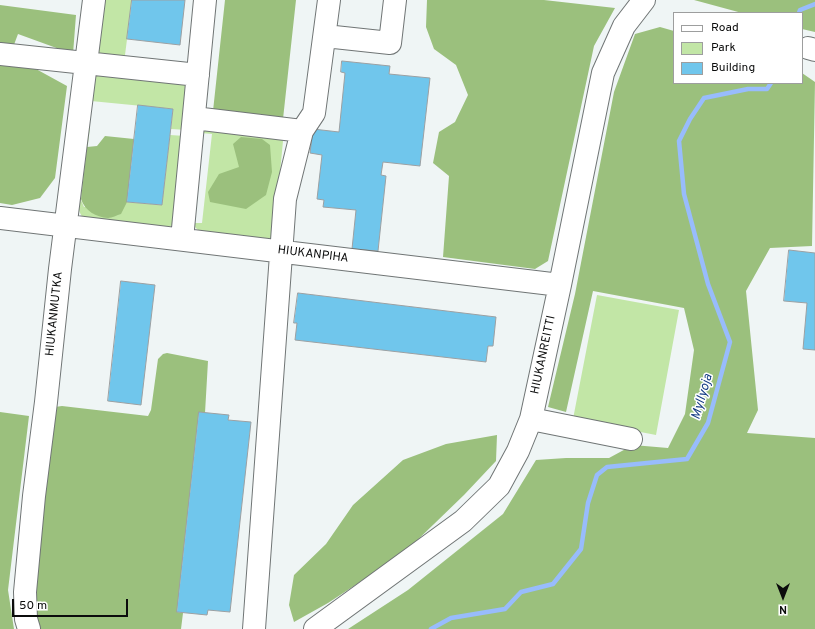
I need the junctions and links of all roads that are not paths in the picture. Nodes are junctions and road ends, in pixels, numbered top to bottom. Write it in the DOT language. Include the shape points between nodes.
graph roads {
  1 [pos="94,0"];
  2 [pos="205,0"];
  3 [pos="329,0"];
  4 [pos="395,0"];
  5 [pos="644,0"];
  6 [pos="325,36"];
  7 [pos="0,54"];
  8 [pos="86,64"];
  9 [pos="198,75"];
  10 [pos="194,118"];
  11 [pos="302,131"];
  12 [pos="0,218"];
  13 [pos="65,225"];
  14 [pos="182,240"];
  15 [pos="280,251"];
  16 [pos="560,285"];
  17 [pos="530,419"];
  18 [pos="632,439"];
  19 [pos="29,629"];
  20 [pos="254,629"];
  21 [pos="315,629"];
  1 -- 8 [label="street, HIUKANMUTKA"];
  2 -- 9 [label="street"];
  3 -- 6 [label="street"];
  4 -- 6 [label="street" via="390,44"];
  5 -- 16 [label="street, HIUKANREITTI" via="624,26 603,73"];
  6 -- 11 [label="street" via="314,113"];
  7 -- 8 [label="street"];
  8 -- 9 [label="street"];
  8 -- 13 [label="street, HIUKANMUTKA"];
  9 -- 10 [label="street"];
  10 -- 11 [label="street"];
  10 -- 14 [label="street"];
  11 -- 15 [label="street" via="285,199"];
  12 -- 13 [label="street, HIUKANPIHA"];
  13 -- 14 [label="street, HIUKANPIHA"];
  13 -- 19 [label="street, HIUKANMUTKA" via="25,592"];
  14 -- 15 [label="street, HIUKANPIHA"];
  15 -- 16 [label="street, HIUKANPIHA"];
  15 -- 20 [label="street"];
  16 -- 17 [label="street, HIUKANREITTI"];
  17 -- 18 [label="street"];
  17 -- 21 [label="street, HIUKANREITTI" via="518,451 499,486 463,521"];
}
